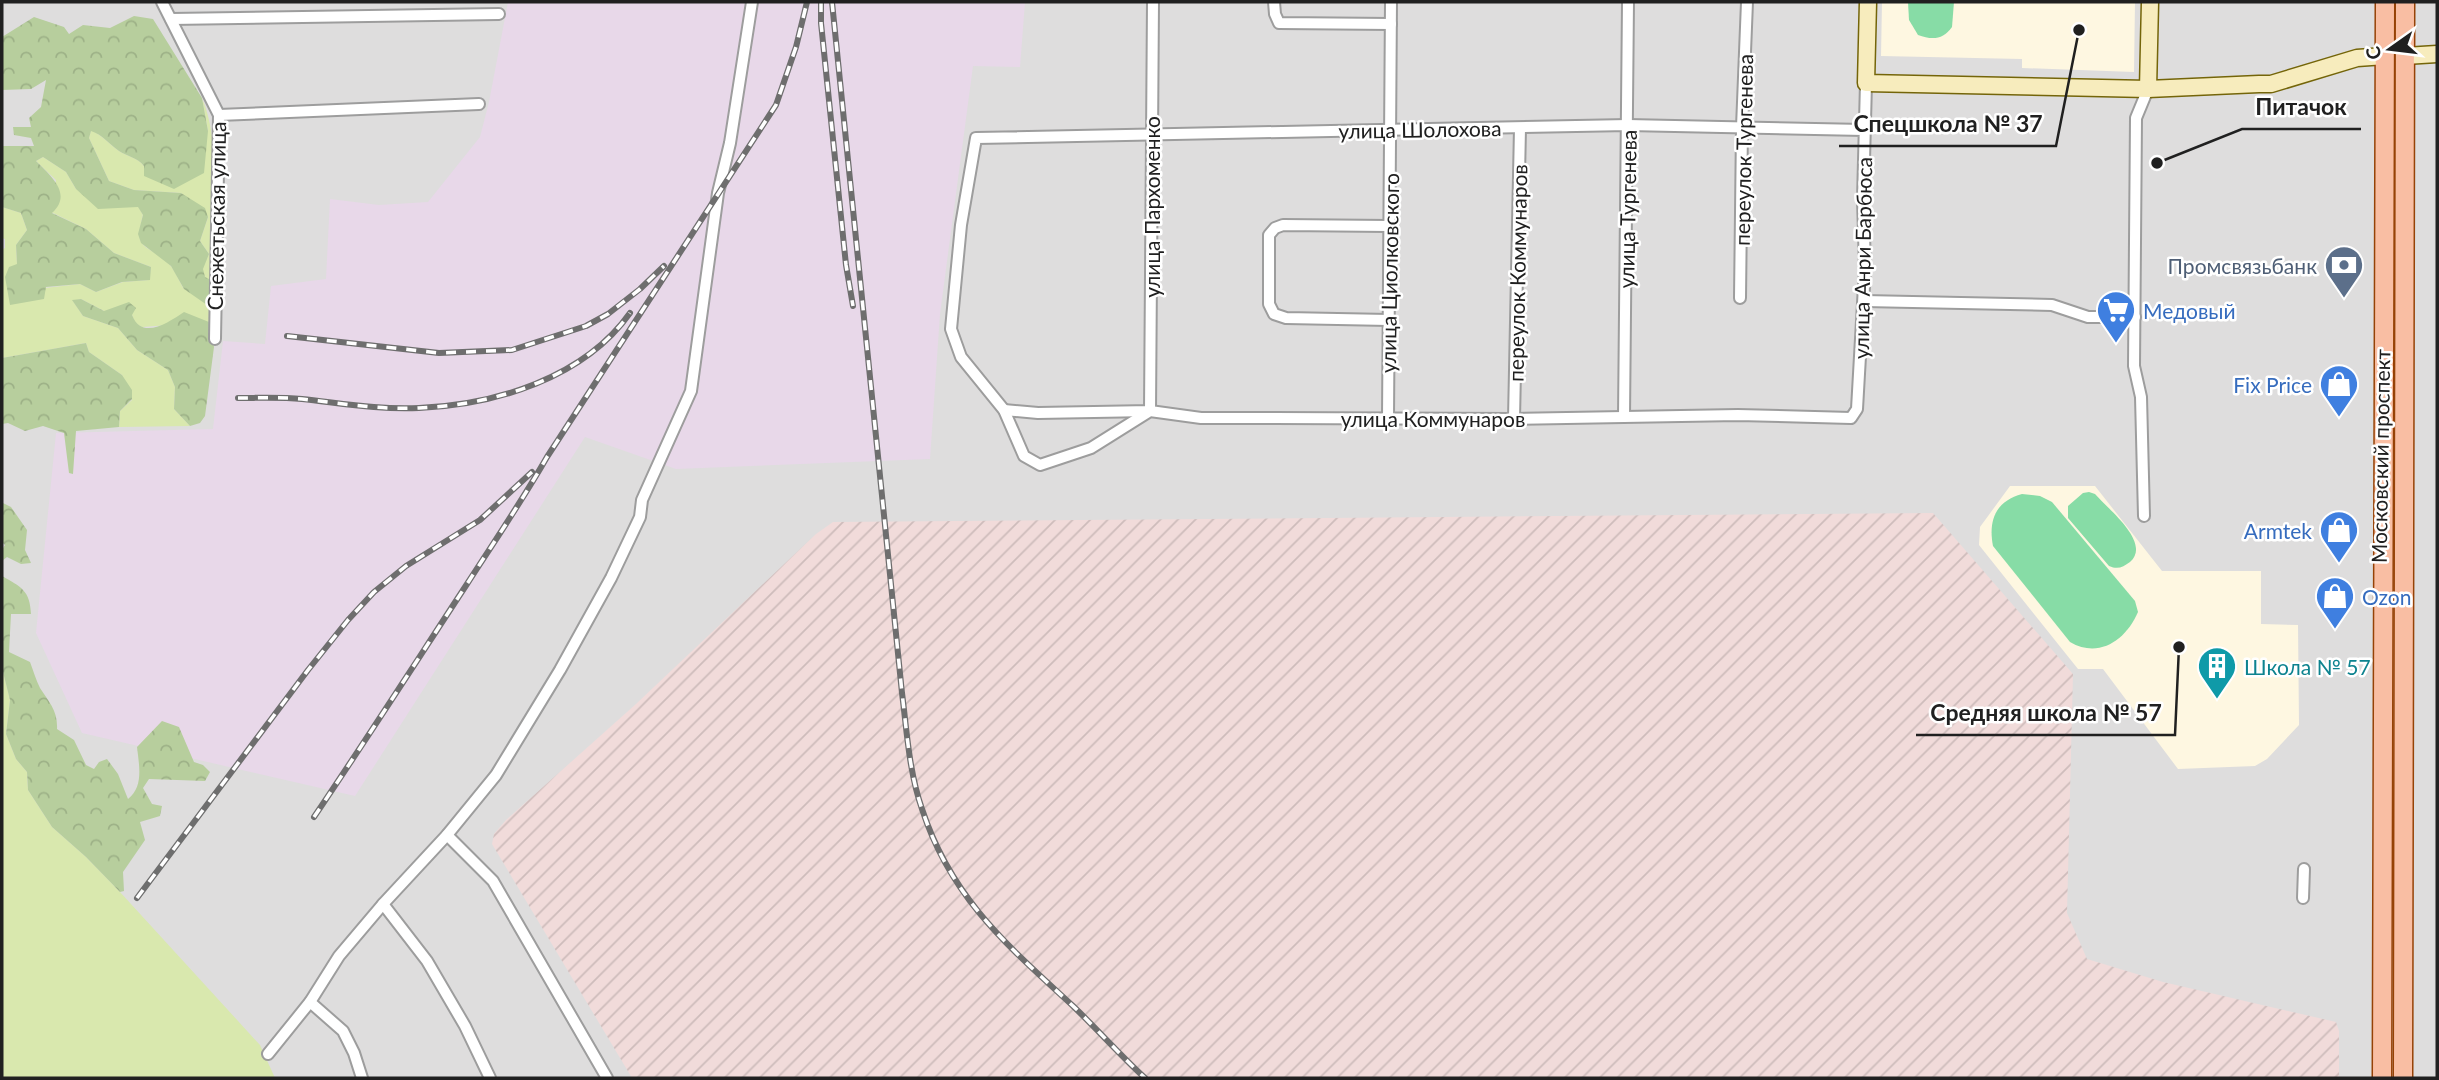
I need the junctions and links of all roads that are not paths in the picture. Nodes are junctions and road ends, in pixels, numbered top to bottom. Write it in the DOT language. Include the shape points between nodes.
graph roads {
  1 [pos="162,2"];
  2 [pos="752,2"];
  3 [pos="1153,2"];
  4 [pos="1275,2"];
  5 [pos="1391,2"];
  6 [pos="1628,2"];
  7 [pos="1747,2"];
  8 [pos="1868,2"];
  9 [pos="2150,2"];
  10 [pos="2385,2"];
  11 [pos="2405,2"];
  12 [pos="499,14"];
  13 [pos="171,19"];
  14 [pos="1391,24"];
  15 [pos="2437,54"];
  16 [pos="2385,56"];
  17 [pos="2405,56"];
  18 [pos="1866,83"];
  19 [pos="2148,89"];
  20 [pos="480,104"];
  21 [pos="219,114"];
  22 [pos="1628,125"];
  23 [pos="1742,127"];
  24 [pos="1520,128"];
  25 [pos="1391,130"];
  26 [pos="1864,130"];
  27 [pos="1151,133"];
  28 [pos="1389,226"];
  29 [pos="1740,298"];
  30 [pos="1864,301"];
  31 [pos="2135,317"];
  32 [pos="1389,320"];
  33 [pos="215,339"];
  34 [pos="1004,411"];
  35 [pos="1150,411"];
  36 [pos="1624,417"];
  37 [pos="1388,418"];
  38 [pos="1514,419"];
  39 [pos="1840,419"];
  40 [pos="2144,516"];
  41 [pos="447,835"];
  42 [pos="2304,869"];
  43 [pos="2304,898"];
  44 [pos="383,904"];
  45 [pos="2383,914"];
  46 [pos="2402,914"];
  47 [pos="310,1002"];
  48 [pos="268,1054"];
  49 [pos="362,1078"];
  50 [pos="489,1078"];
  51 [pos="607,1078"];
  52 [pos="2382,1078"];
  53 [pos="2403,1078"];
  1 -- 13 [label="street, Снежетьская улица"];
  2 -- 41 [label="street" via="718,193 691,391 605,589 496,775"];
  3 -- 27 [label="street, улица Пархоменко"];
  4 -- 14 [label="street" via="1279,23"];
  5 -- 14 [label="street, улица Циолковского"];
  6 -- 22 [label="street, улица Тургенева"];
  7 -- 23 [label="street, переулок Тургенева"];
  8 -- 18 [label="street, улица Анри Барбюса"];
  9 -- 19 [label="street"];
  10 -- 16 [label="main road, Московский проспект"];
  11 -- 17 [label="main road, Московский проспект"];
  12 -- 13 [label="street"];
  13 -- 21 [label="street, Снежетьская улица"];
  14 -- 25 [label="street, улица Циолковского"];
  15 -- 17 [label="street"];
  16 -- 17 [label="main road"];
  16 -- 19 [label="street" via="2357,58 2271,83"];
  16 -- 45 [label="main road, Московский проспект"];
  17 -- 46 [label="main road, Московский проспект"];
  18 -- 19 [label="street"];
  18 -- 26 [label="street, улица Анри Барбюса"];
  19 -- 31 [label="street" via="2136,118"];
  20 -- 21 [label="street"];
  21 -- 33 [label="street, Снежетьская улица"];
  22 -- 23 [label="street, улица Шолохова"];
  22 -- 24 [label="street, улица Шолохова"];
  22 -- 36 [label="street, улица Тургенева"];
  23 -- 26 [label="street, улица Шолохова"];
  23 -- 29 [label="street, переулок Тургенева"];
  24 -- 25 [label="street, улица Шолохова"];
  24 -- 38 [label="street, переулок Коммунаров"];
  25 -- 27 [label="street, улица Шолохова"];
  25 -- 28 [label="street, улица Циолковского"];
  26 -- 30 [label="street, улица Анри Барбюса"];
  27 -- 34 [label="street, улица Шолохова" via="976,138 961,225 951,329 961,357"];
  27 -- 35 [label="street, улица Пархоменко"];
  28 -- 32 [label="street, улица Циолковского"];
  28 -- 32 [label="street" via="1283,225 1269,236 1269,304 1274,314"];
  30 -- 31 [label="street" via="2052,304 2088,317"];
  30 -- 39 [label="street, улица Анри Барбюса" via="1857,409 1851,418"];
  31 -- 40 [label="street"];
  32 -- 37 [label="street, улица Циолковского"];
  34 -- 35 [label="street, улица Коммунаров"];
  34 -- 35 [label="street" via="1024,456 1040,465 1091,448"];
  35 -- 37 [label="street, улица Коммунаров" via="1201,418"];
  36 -- 38 [label="street, улица Коммунаров"];
  36 -- 39 [label="street, улица Коммунаров"];
  37 -- 38 [label="street, улица Коммунаров"];
  41 -- 44 [label="street"];
  41 -- 51 [label="street" via="493,881"];
  42 -- 43 [label="street"];
  44 -- 47 [label="street" via="339,956"];
  44 -- 50 [label="street" via="427,961 466,1026"];
  45 -- 46 [label="main road"];
  45 -- 52 [label="main road, Московский проспект"];
  46 -- 53 [label="main road, Московский проспект"];
  47 -- 48 [label="street"];
  47 -- 49 [label="street" via="343,1031"];
}
